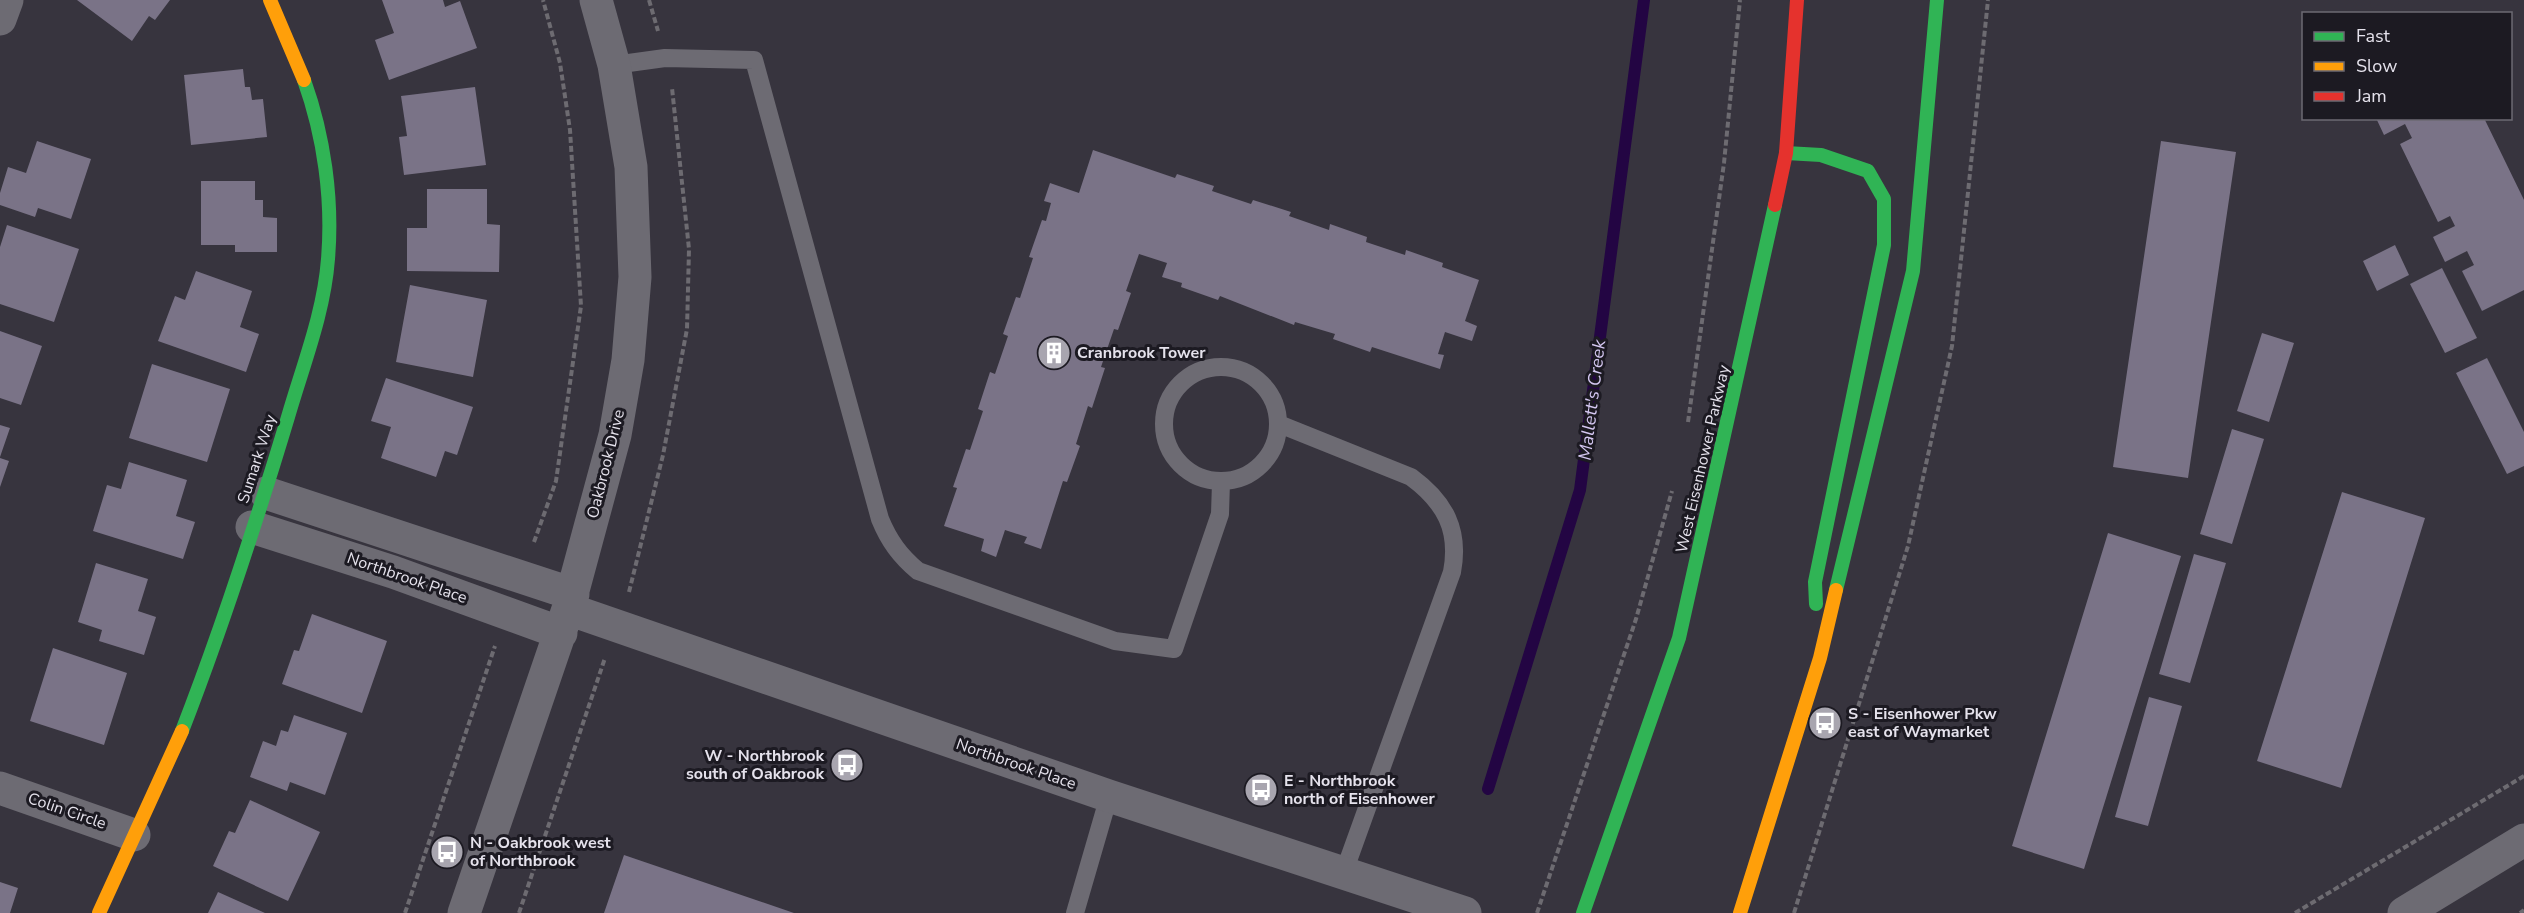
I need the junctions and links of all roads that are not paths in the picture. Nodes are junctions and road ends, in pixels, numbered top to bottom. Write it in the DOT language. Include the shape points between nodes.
graph roads {
  1 [pos="7,0"];
  2 [pos="270,0"];
  3 [pos="596,0"];
  4 [pos="1797,0"];
  5 [pos="1936,0"];
  6 [pos="0,19"];
  7 [pos="614,65"];
  8 [pos="1786,153"];
  9 [pos="1279,424"];
  10 [pos="1221,482"];
  11 [pos="266,493"];
  12 [pos="252,527"];
  13 [pos="567,612"];
  14 [pos="1820,658"];
  15 [pos="0,788"];
  16 [pos="1109,795"];
  17 [pos="134,835"];
  18 [pos="2524,840"];
  19 [pos="1344,872"];
  20 [pos="99,913"];
  21 [pos="464,913"];
  22 [pos="1075,913"];
  23 [pos="1465,913"];
  24 [pos="1583,913"];
  25 [pos="1740,913"];
  26 [pos="2404,913"];
  1 -- 6 [label="street"];
  2 -- 11 [label="main road, Sumark Way" via="297,55 314,108 327,180 329,239 321,307"];
  3 -- 7 [label="street, Oakbrook Drive"];
  4 -- 8 [label="main road, West Eisenhower Parkway"];
  5 -- 14 [label="main road" via="1913,271"];
  7 -- 10 [label="lane" via="665,58 754,60 880,519 888,538 918,571 1115,641 1174,649 1220,514"];
  7 -- 13 [label="street, Oakbrook Drive" via="631,167 635,277 628,360 615,435"];
  8 -- 14 [label="main road" via="1821,154 1868,171 1884,199 1884,245 1815,582"];
  8 -- 24 [label="main road, West Eisenhower Parkway" via="1679,638"];
  9 -- 10 [label="lane" via="1274,447 1262,465 1243,478"];
  9 -- 10 [label="lane" via="1275,402 1262,383 1243,371 1222,366 1199,370 1180,382 1167,401 1163,424 1167,446 1180,465 1198,477"];
  9 -- 19 [label="lane" via="1411,477 1428,489 1442,507 1456,550 1452,572"];
  11 -- 12 [label="main road, Sumark Way"];
  11 -- 13 [label="street, Northbrook Place"];
  12 -- 13 [label="street, Northbrook Place" via="393,572"];
  12 -- 17 [label="main road, Sumark Way" via="190,711"];
  13 -- 16 [label="street, Northbrook Place"];
  13 -- 21 [label="street, Oakbrook Drive"];
  14 -- 25 [label="main road"];
  15 -- 17 [label="street, Colin Circle"];
  16 -- 19 [label="street, Northbrook Place"];
  16 -- 22 [label="lane"];
  17 -- 20 [label="main road, Sumark Way"];
  18 -- 26 [label="street"];
  19 -- 23 [label="street, Northbrook Place"];
}
